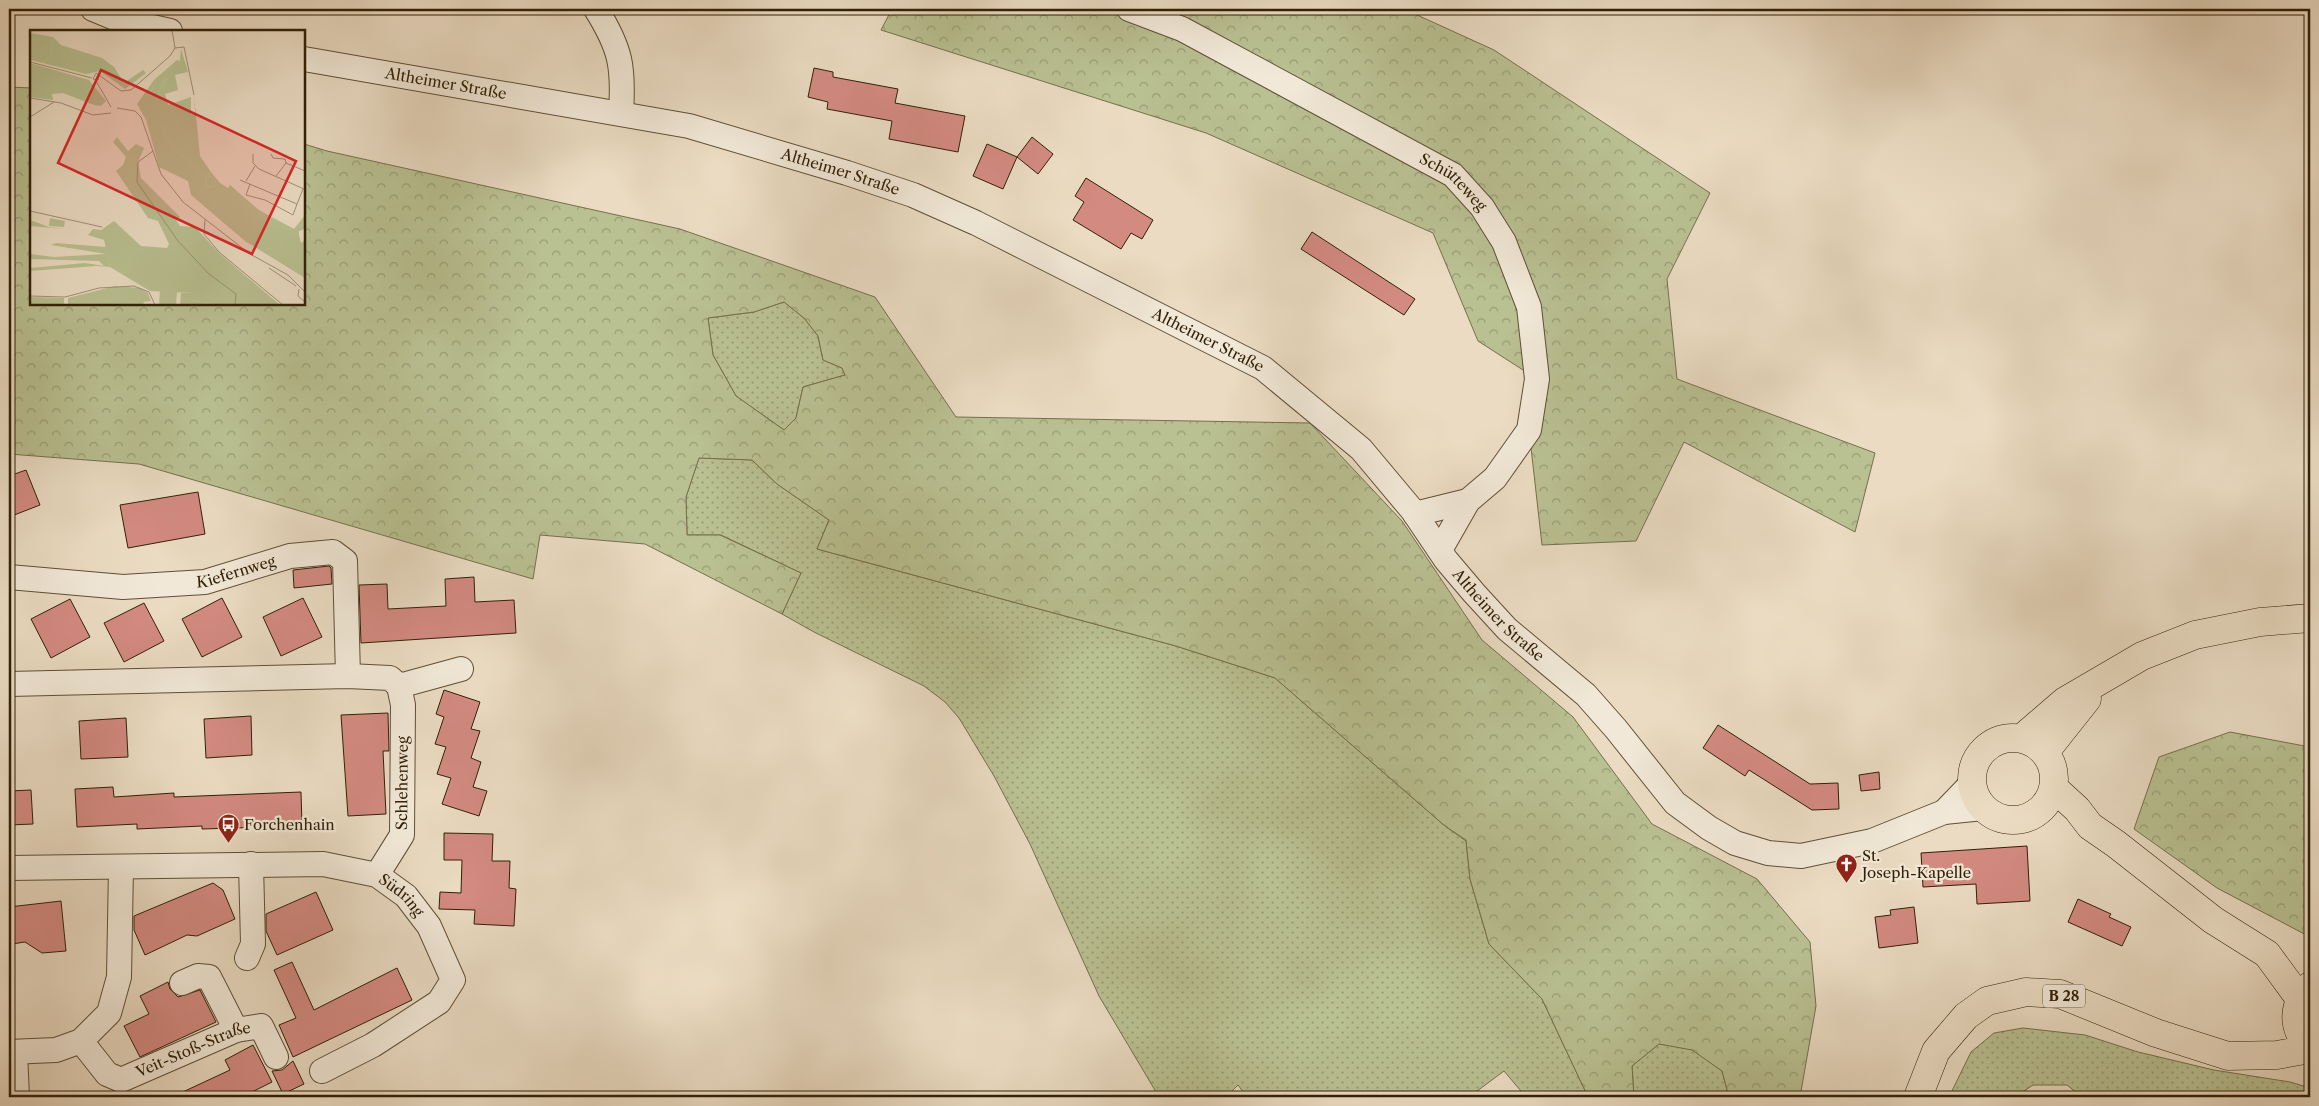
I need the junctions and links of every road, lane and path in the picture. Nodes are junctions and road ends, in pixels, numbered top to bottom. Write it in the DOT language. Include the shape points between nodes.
graph roads {
  1 [pos="93,9"];
  2 [pos="596,9"];
  3 [pos="1128,9"];
  4 [pos="166,30"];
  5 [pos="305,59"];
  6 [pos="621,113"];
  7 [pos="1468,501"];
  8 [pos="1415,514"];
  9 [pos="1440,550"];
  10 [pos="9,577"];
  11 [pos="2310,618"];
  12 [pos="461,669"];
  13 [pos="348,676"];
  14 [pos="2100,682"];
  15 [pos="9,684"];
  16 [pos="400,686"];
  17 [pos="2022,738"];
  18 [pos="2045,752"];
  19 [pos="1972,783"];
  20 [pos="2054,788"];
  21 [pos="1984,808"];
  22 [pos="1944,812"];
  23 [pos="2036,813"];
  24 [pos="2090,826"];
  25 [pos="251,864"];
  26 [pos="121,867"];
  27 [pos="9,868"];
  28 [pos="377,875"];
  29 [pos="2267,954"];
  30 [pos="247,958"];
  31 [pos="2310,972"];
  32 [pos="182,983"];
  33 [pos="2302,1003"];
  34 [pos="236,1030"];
  35 [pos="81,1040"];
  36 [pos="2310,1049"];
  37 [pos="12,1052"];
  38 [pos="2253,1054"];
  39 [pos="276,1058"];
  40 [pos="322,1071"];
  41 [pos="17,1097"];
  42 [pos="1918,1097"];
  1 -- 4 [label="street" via="117,19"];
  2 -- 6 [label="street" via="612,34 620,60 623,77"];
  3 -- 7 [label="street, Schütteweg" via="1182,30 1453,175 1482,207 1504,242 1529,307 1537,379 1530,430 1495,478"];
  5 -- 6 [label="street, Altheimer Straße"];
  6 -- 8 [label="street, Altheimer Straße" via="689,126 914,195 976,222 1222,346 1264,368 1361,449"];
  7 -- 8 [label="street, Schütteweg"];
  7 -- 9 [label="street, Schütteweg"];
  8 -- 9 [label="street, Altheimer Straße"];
  9 -- 22 [label="street, Altheimer Straße" via="1507,629 1586,695 1675,803 1735,843 1801,856 1872,841"];
  10 -- 13 [label="street, Kiefernweg" via="123,587 205,582 290,556 333,552 345,561"];
  11 -- 14 [label="main road" via="2260,622 2195,635 2142,656"];
  12 -- 16 [label="street"];
  13 -- 15 [label="street"];
  13 -- 16 [label="street" via="390,678"];
  14 -- 17 [label="main road" via="2065,701"];
  14 -- 18 [label="main road"];
  16 -- 28 [label="street, Schlehenweg" via="403,705 402,835"];
  17 -- 18 [label="main road"];
  17 -- 19 [label="main road" via="2009,737 1986,748 1972,770"];
  18 -- 20 [label="main road" via="2055,775"];
  19 -- 21 [label="main road"];
  19 -- 22 [label="street, Altheimer Straße"];
  20 -- 23 [label="main road"];
  20 -- 24 [label="main road"];
  21 -- 22 [label="street, Altheimer Straße"];
  21 -- 23 [label="main road" via="2009,820 2023,819"];
  23 -- 24 [label="main road" via="2068,824"];
  24 -- 29 [label="main road" via="2213,920"];
  25 -- 26 [label="street, Südring"];
  25 -- 28 [label="street, Südring" via="323,864"];
  25 -- 30 [label="street" via="253,944"];
  26 -- 27 [label="street, Südring"];
  26 -- 35 [label="street" via="119,977 109,1013"];
  28 -- 40 [label="street, Südring" via="406,896 428,926 453,980 439,1002 373,1045"];
  29 -- 31 [label="main road" via="2291,961"];
  29 -- 33 [label="main road"];
  32 -- 34 [label="street" via="198,976 209,977"];
  33 -- 36 [label="main road" via="2301,1037"];
  33 -- 38 [label="main road, B 28" via="2279,1038"];
  34 -- 35 [label="street, Veit-Stoß-Straße" via="121,1080 107,1074"];
  34 -- 39 [label="street, Veit-Stoß-Straße" via="261,1026"];
  35 -- 37 [label="street" via="56,1050"];
  36 -- 38 [label="main road, B 28" via="2277,1055"];
  37 -- 41 [label="street"];
  38 -- 42 [label="main road, B 28" via="2228,1056 2156,1034 2060,994 2026,992 1988,1001 1966,1016 1936,1051"];
}
